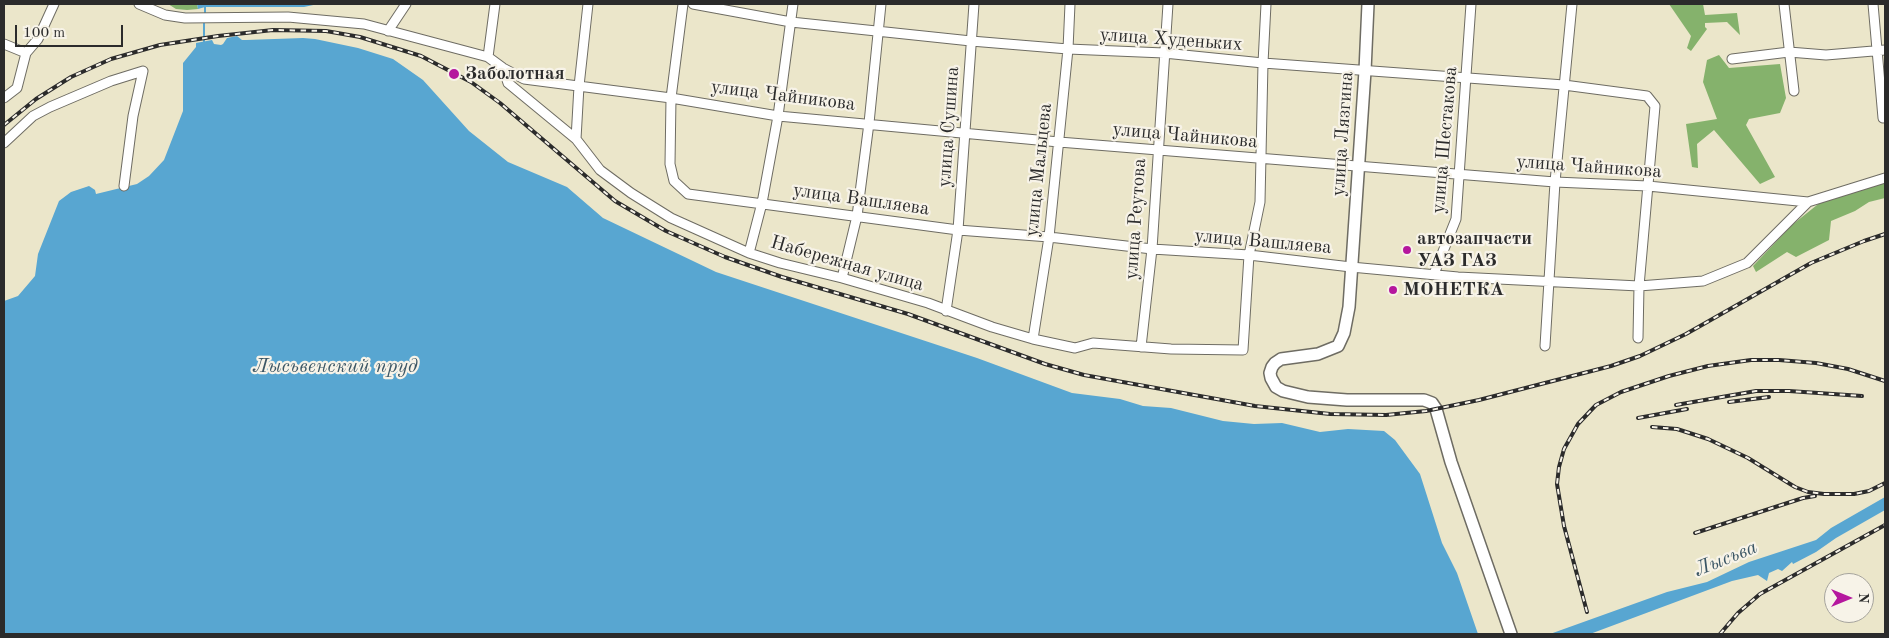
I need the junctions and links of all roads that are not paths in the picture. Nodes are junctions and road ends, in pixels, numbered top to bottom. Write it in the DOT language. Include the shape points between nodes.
graph roads {
  1 [pos="54,4"];
  2 [pos="139,4"];
  3 [pos="406,4"];
  4 [pos="495,4"];
  5 [pos="588,4"];
  6 [pos="683,4"];
  7 [pos="693,4"];
  8 [pos="792,4"];
  9 [pos="881,4"];
  10 [pos="974,4"];
  11 [pos="1070,4"];
  12 [pos="1168,4"];
  13 [pos="1266,4"];
  14 [pos="1368,4"];
  15 [pos="1471,4"];
  16 [pos="1572,4"];
  17 [pos="1784,4"];
  18 [pos="1873,4"];
  19 [pos="792,22"];
  20 [pos="879,30"];
  21 [pos="388,31"];
  22 [pos="971,41"];
  23 [pos="4,44"];
  24 [pos="1068,49"];
  25 [pos="1881,50"];
  26 [pos="1790,52"];
  27 [pos="26,53"];
  28 [pos="1164,53"];
  29 [pos="488,57"];
  30 [pos="1732,59"];
  31 [pos="1263,63"];
  32 [pos="503,68"];
  33 [pos="1365,71"];
  34 [pos="1466,78"];
  35 [pos="1564,85"];
  36 [pos="579,86"];
  37 [pos="1794,91"];
  38 [pos="4,98"];
  39 [pos="672,98"];
  40 [pos="778,116"];
  41 [pos="1883,118"];
  42 [pos="869,123"];
  43 [pos="965,134"];
  44 [pos="576,140"];
  45 [pos="1058,142"];
  46 [pos="4,143"];
  47 [pos="1158,149"];
  48 [pos="1260,158"];
  49 [pos="1358,166"];
  50 [pos="1459,174"];
  51 [pos="1885,178"];
  52 [pos="1556,182"];
  53 [pos="124,186"];
  54 [pos="1648,186"];
  55 [pos="1808,202"];
  56 [pos="762,203"];
  57 [pos="857,216"];
  58 [pos="958,230"];
  59 [pos="1049,237"];
  60 [pos="1152,249"];
  61 [pos="749,253"];
  62 [pos="1250,255"];
  63 [pos="1351,267"];
  64 [pos="1434,274"];
  65 [pos="842,278"];
  66 [pos="1550,282"];
  67 [pos="1639,286"];
  68 [pos="946,311"];
  69 [pos="1638,338"];
  70 [pos="1033,339"];
  71 [pos="1545,346"];
  72 [pos="1141,347"];
  73 [pos="1512,634"];
  1 -- 27 [label="street" via="38,39"];
  2 -- 21 [label="street" via="165,15 185,18 288,17 364,24"];
  3 -- 21 [label="street"];
  4 -- 29 [label="street"];
  5 -- 36 [label="street"];
  6 -- 39 [label="street"];
  7 -- 19 [label="street, улица Худеньких"];
  8 -- 19 [label="street"];
  9 -- 20 [label="street"];
  10 -- 22 [label="street, улица Сушина"];
  11 -- 24 [label="street, улица Мальцева"];
  12 -- 28 [label="street, улица Реутова"];
  13 -- 31 [label="street"];
  14 -- 33 [label="main road, улица Лязгина"];
  15 -- 34 [label="street, улица Шестакова"];
  16 -- 35 [label="street"];
  17 -- 26 [label="street"];
  18 -- 25 [label="street"];
  19 -- 20 [label="street, улица Худеньких"];
  19 -- 40 [label="street"];
  20 -- 22 [label="street, улица Худеньких"];
  20 -- 42 [label="street"];
  21 -- 29 [label="street"];
  22 -- 24 [label="street, улица Худеньких"];
  22 -- 43 [label="street, улица Сушина"];
  23 -- 27 [label="street"];
  24 -- 28 [label="street, улица Худеньких"];
  24 -- 45 [label="street, улица Мальцева"];
  25 -- 26 [label="street" via="1826,55"];
  25 -- 41 [label="street"];
  26 -- 30 [label="street"];
  26 -- 37 [label="street"];
  27 -- 38 [label="street" via="17,88"];
  28 -- 31 [label="street, улица Худеньких"];
  28 -- 47 [label="street, улица Реутова"];
  29 -- 32 [label="street, улица Чайникова"];
  31 -- 33 [label="street, улица Худеньких"];
  31 -- 48 [label="street"];
  32 -- 36 [label="street, улица Чайникова" via="524,79"];
  32 -- 44 [label="street, Набережная улица" via="508,83"];
  33 -- 34 [label="street, улица Худеньких"];
  33 -- 49 [label="main road, улица Лязгина"];
  34 -- 35 [label="street, улица Худеньких"];
  34 -- 50 [label="street, улица Шестакова"];
  35 -- 52 [label="street"];
  35 -- 54 [label="street, улица Худеньких" via="1647,96 1655,106"];
  36 -- 39 [label="street, улица Чайникова"];
  36 -- 44 [label="street"];
  39 -- 40 [label="street, улица Чайникова"];
  39 -- 56 [label="street, улица Вашляева" via="670,164 674,181 688,194"];
  40 -- 42 [label="street, улица Чайникова"];
  40 -- 56 [label="street"];
  42 -- 43 [label="street, улица Чайникова"];
  42 -- 57 [label="street"];
  43 -- 45 [label="street, улица Чайникова"];
  43 -- 58 [label="street, улица Сушина"];
  44 -- 61 [label="street, Набережная улица" via="600,170 631,193 671,218"];
  45 -- 47 [label="street, улица Чайникова"];
  45 -- 59 [label="street, улица Мальцева"];
  46 -- 53 [label="street" via="28,120 50,107 143,71 133,116"];
  47 -- 48 [label="street, улица Чайникова"];
  47 -- 60 [label="street, улица Реутова"];
  48 -- 49 [label="street, улица Чайникова"];
  48 -- 62 [label="street" via="1260,202"];
  49 -- 50 [label="street, улица Чайникова"];
  49 -- 63 [label="main road, улица Лязгина"];
  50 -- 52 [label="street, улица Чайникова"];
  50 -- 64 [label="street, улица Шестакова" via="1456,219"];
  51 -- 55 [label="street, улица Чайникова"];
  52 -- 54 [label="street, улица Чайникова"];
  52 -- 66 [label="street"];
  54 -- 55 [label="street, улица Чайникова"];
  54 -- 67 [label="street"];
  55 -- 67 [label="street, улица Вашляева" via="1747,263 1703,281"];
  56 -- 57 [label="street, улица Вашляева"];
  56 -- 61 [label="street"];
  57 -- 58 [label="street, улица Вашляева"];
  57 -- 65 [label="street"];
  58 -- 59 [label="street, улица Вашляева"];
  58 -- 68 [label="street, улица Сушина"];
  59 -- 60 [label="street, улица Вашляева"];
  59 -- 70 [label="street, улица Мальцева"];
  60 -- 62 [label="street, улица Вашляева"];
  60 -- 72 [label="street, улица Реутова"];
  61 -- 65 [label="street, Набережная улица"];
  62 -- 63 [label="street, улица Вашляева"];
  62 -- 72 [label="street, Набережная улица" via="1243,350"];
  63 -- 64 [label="street, улица Вашляева"];
  63 -- 73 [label="main road, улица Лязгина" via="1349,307 1338,346 1318,354 1281,359 1270,373 1273,383 1290,394 1308,397 1424,400 1432,403"];
  64 -- 66 [label="street, улица Вашляева"];
  65 -- 68 [label="street, Набережная улица"];
  66 -- 67 [label="street, улица Вашляева"];
  66 -- 71 [label="street"];
  67 -- 69 [label="street"];
  68 -- 70 [label="street, Набережная улица"];
  70 -- 72 [label="street, Набережная улица" via="1075,348 1093,343"];
}
